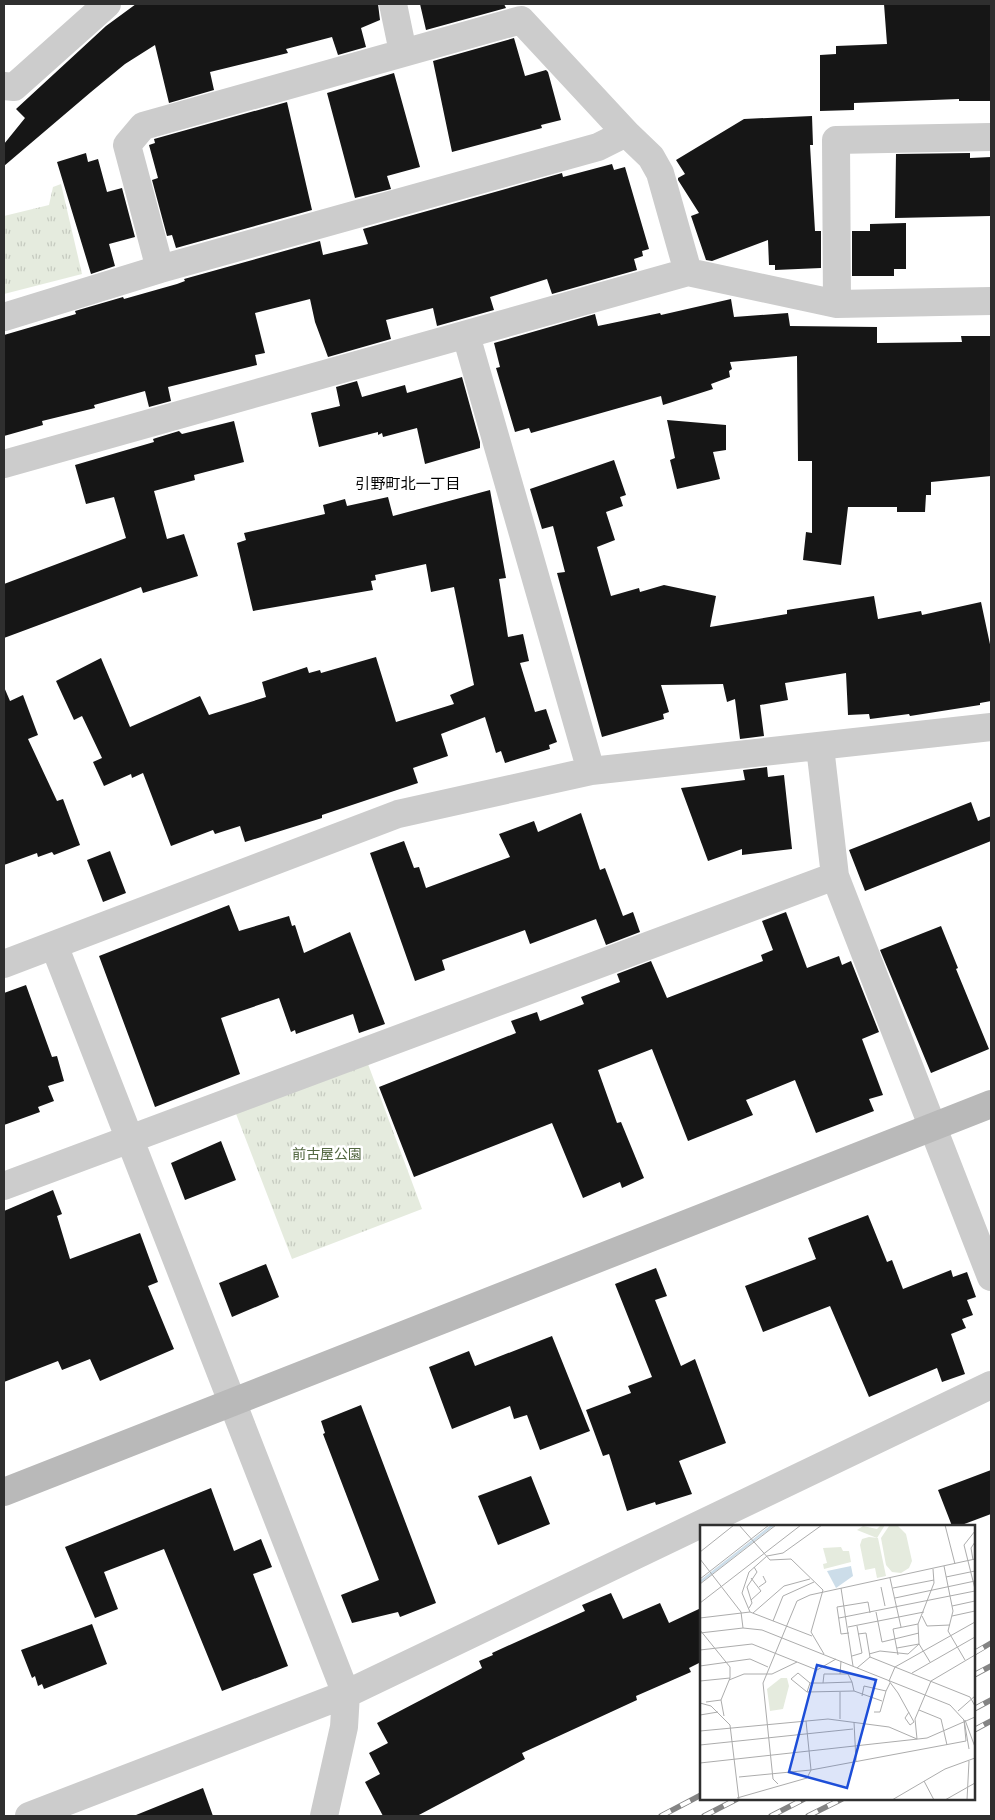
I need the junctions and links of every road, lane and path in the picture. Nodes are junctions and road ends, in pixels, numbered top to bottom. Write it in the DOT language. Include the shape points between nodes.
graph roads {
  1 [pos="107,4"];
  2 [pos="393,4"];
  3 [pos="403,52"];
  4 [pos="4,86"];
  5 [pos="626,133"];
  6 [pos="991,137"];
  7 [pos="160,269"];
  8 [pos="688,272"];
  9 [pos="991,301"];
  10 [pos="837,304"];
  11 [pos="4,317"];
  12 [pos="466,336"];
  13 [pos="4,464"];
  14 [pos="991,727"];
  15 [pos="820,747"];
  16 [pos="591,771"];
  17 [pos="835,876"];
  18 [pos="54,945"];
  19 [pos="4,964"];
  20 [pos="991,1104"];
  21 [pos="932,1128"];
  22 [pos="130,1139"];
  23 [pos="4,1186"];
  24 [pos="991,1277"];
  25 [pos="991,1384"];
  26 [pos="234,1402"];
  27 [pos="4,1492"];
  28 [pos="346,1694"];
  29 [pos="29,1816"];
  30 [pos="324,1816"];
  1 -- 4 [label="street" via="14,87"];
  2 -- 3 [label="street"];
  3 -- 5 [label="street" via="522,20"];
  3 -- 7 [label="street" via="143,126 127,145"];
  5 -- 7 [label="street" via="598,147"];
  5 -- 8 [label="street" via="651,157 660,173"];
  6 -- 10 [label="street" via="836,140"];
  7 -- 11 [label="street"];
  8 -- 10 [label="street"];
  8 -- 12 [label="street"];
  9 -- 10 [label="street"];
  12 -- 13 [label="street"];
  12 -- 16 [label="street"];
  14 -- 15 [label="street"];
  15 -- 16 [label="street"];
  15 -- 17 [label="street"];
  16 -- 18 [label="street" via="398,814"];
  17 -- 21 [label="street"];
  17 -- 22 [label="street"];
  18 -- 19 [label="street"];
  18 -- 22 [label="street"];
  20 -- 21 [label="street"];
  21 -- 24 [label="street"];
  21 -- 26 [label="street"];
  22 -- 23 [label="street"];
  22 -- 26 [label="street"];
  25 -- 28 [label="street"];
  26 -- 27 [label="street"];
  26 -- 28 [label="street"];
  28 -- 29 [label="street"];
  28 -- 30 [label="street" via="344,1727"];
}
